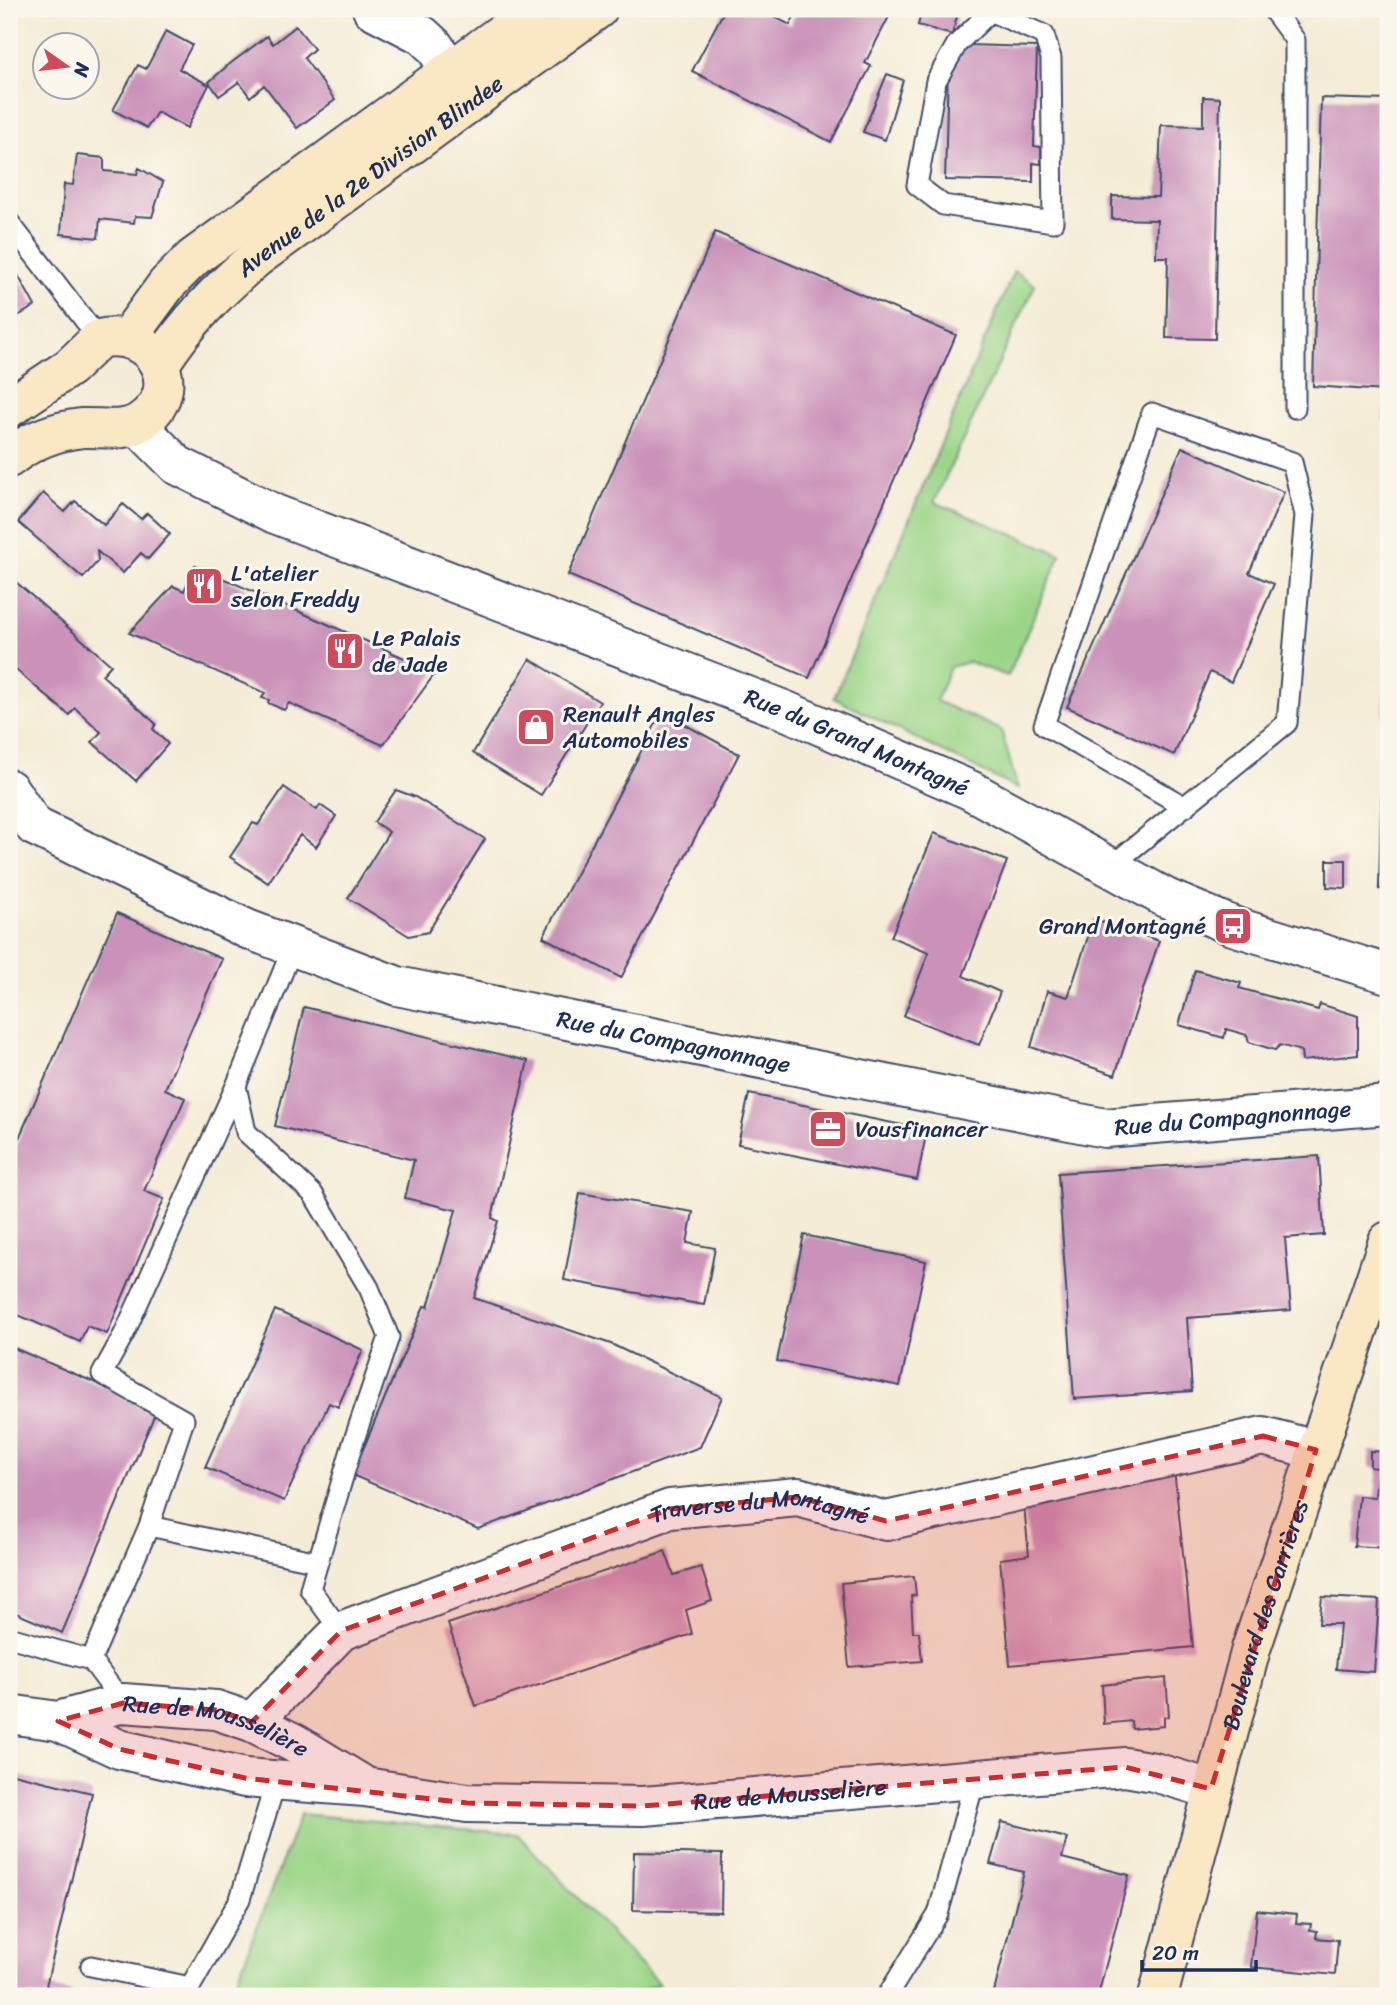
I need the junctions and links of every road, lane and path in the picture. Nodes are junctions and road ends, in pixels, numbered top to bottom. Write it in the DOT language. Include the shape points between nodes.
graph roads {
  1 [pos="372,9"];
  2 [pos="535,9"];
  3 [pos="598,9"];
  4 [pos="1272,9"];
  5 [pos="992,10"];
  6 [pos="451,69"];
  7 [pos="471,101"];
  8 [pos="9,222"];
  9 [pos="113,338"];
  10 [pos="160,364"];
  11 [pos="9,408"];
  12 [pos="1295,408"];
  13 [pos="137,425"];
  14 [pos="9,458"];
  15 [pos="9,789"];
  16 [pos="1185,807"];
  17 [pos="1111,866"];
  18 [pos="293,947"];
  19 [pos="1388,974"];
  20 [pos="236,1086"];
  21 [pos="1388,1105"];
  22 [pos="1388,1241"];
  23 [pos="1379,1298"];
  24 [pos="1316,1450"];
  25 [pos="149,1526"];
  26 [pos="318,1562"];
  27 [pos="341,1631"];
  28 [pos="9,1637"];
  29 [pos="91,1660"];
  30 [pos="123,1703"];
  31 [pos="9,1714"];
  32 [pos="58,1721"];
  33 [pos="252,1722"];
  34 [pos="975,1779"];
  35 [pos="276,1780"];
  36 [pos="365,1787"];
  37 [pos="1212,1789"];
  38 [pos="91,1966"];
  39 [pos="188,1992"];
  40 [pos="887,1996"];
  41 [pos="1158,1996"];
  1 -- 6 [label="street" via="422,34"];
  2 -- 6 [label="main road, Avenue de la 2e Division Blindee"];
  3 -- 7 [label="main road, Avenue de la 2e Division Blindee"];
  4 -- 12 [label="lane" via="1295,40"];
  5 -- 5 [label="lane" via="957,44 936,81 917,185 943,205 1053,222 1051,58 1044,35"];
  6 -- 7 [label="street"];
  6 -- 9 [label="main road, Avenue de la 2e Division Blindee" via="194,258"];
  7 -- 10 [label="main road, Avenue de la 2e Division Blindee" via="220,288 183,327"];
  8 -- 9 [label="lane"];
  9 -- 10 [label="main road" via="147,346"];
  9 -- 11 [label="main road, Avenue de la 2e Division Blindee"];
  10 -- 13 [label="main road" via="160,398 151,414"];
  13 -- 14 [label="main road" via="51,433"];
  13 -- 17 [label="street, Rue du Grand Montagné" via="177,465 275,514 809,721 970,790"];
  15 -- 18 [label="street, Rue du Compagnonnage" via="34,826"];
  16 -- 16 [label="lane" via="1287,723 1305,515 1292,462 1152,413 1044,725"];
  16 -- 17 [label="lane"];
  17 -- 19 [label="street, Rue du Grand Montagné" via="1166,898 1233,926"];
  18 -- 20 [label="lane"];
  18 -- 21 [label="street, Rue du Compagnonnage" via="397,986 1105,1128"];
  20 -- 25 [label="lane" via="102,1374 184,1420"];
  20 -- 26 [label="lane" via="246,1132 313,1194 369,1288 389,1337"];
  22 -- 23 [label="main road, Boulevard des Carrières"];
  23 -- 24 [label="main road, Boulevard des Carrières"];
  24 -- 27 [label="street, Traverse du Montagné" via="1263,1436 886,1521 798,1497 670,1509"];
  24 -- 37 [label="main road, Boulevard des Carrières" via="1251,1649"];
  25 -- 26 [label="lane"];
  25 -- 29 [label="lane"];
  26 -- 27 [label="lane" via="310,1589"];
  27 -- 33 [label="street, Traverse du Montagné"];
  28 -- 29 [label="lane"];
  29 -- 30 [label="lane"];
  30 -- 32 [label="street, Rue de Mousselière"];
  30 -- 33 [label="street, Rue de Mousselière" via="216,1710"];
  31 -- 32 [label="street, Rue de Mousselière"];
  32 -- 35 [label="street, Rue de Mousselière" via="119,1749 245,1778"];
  33 -- 36 [label="street, Rue de Mousselière"];
  34 -- 36 [label="street, Rue de Mousselière" via="643,1806 467,1803"];
  34 -- 37 [label="street, Rue de Mousselière" via="1125,1767"];
  34 -- 40 [label="lane" via="938,1914"];
  35 -- 36 [label="street, Rue de Mousselière"];
  35 -- 39 [label="lane" via="240,1899"];
  37 -- 41 [label="main road, Boulevard des Carrières"];
  38 -- 39 [label="lane"];
}
